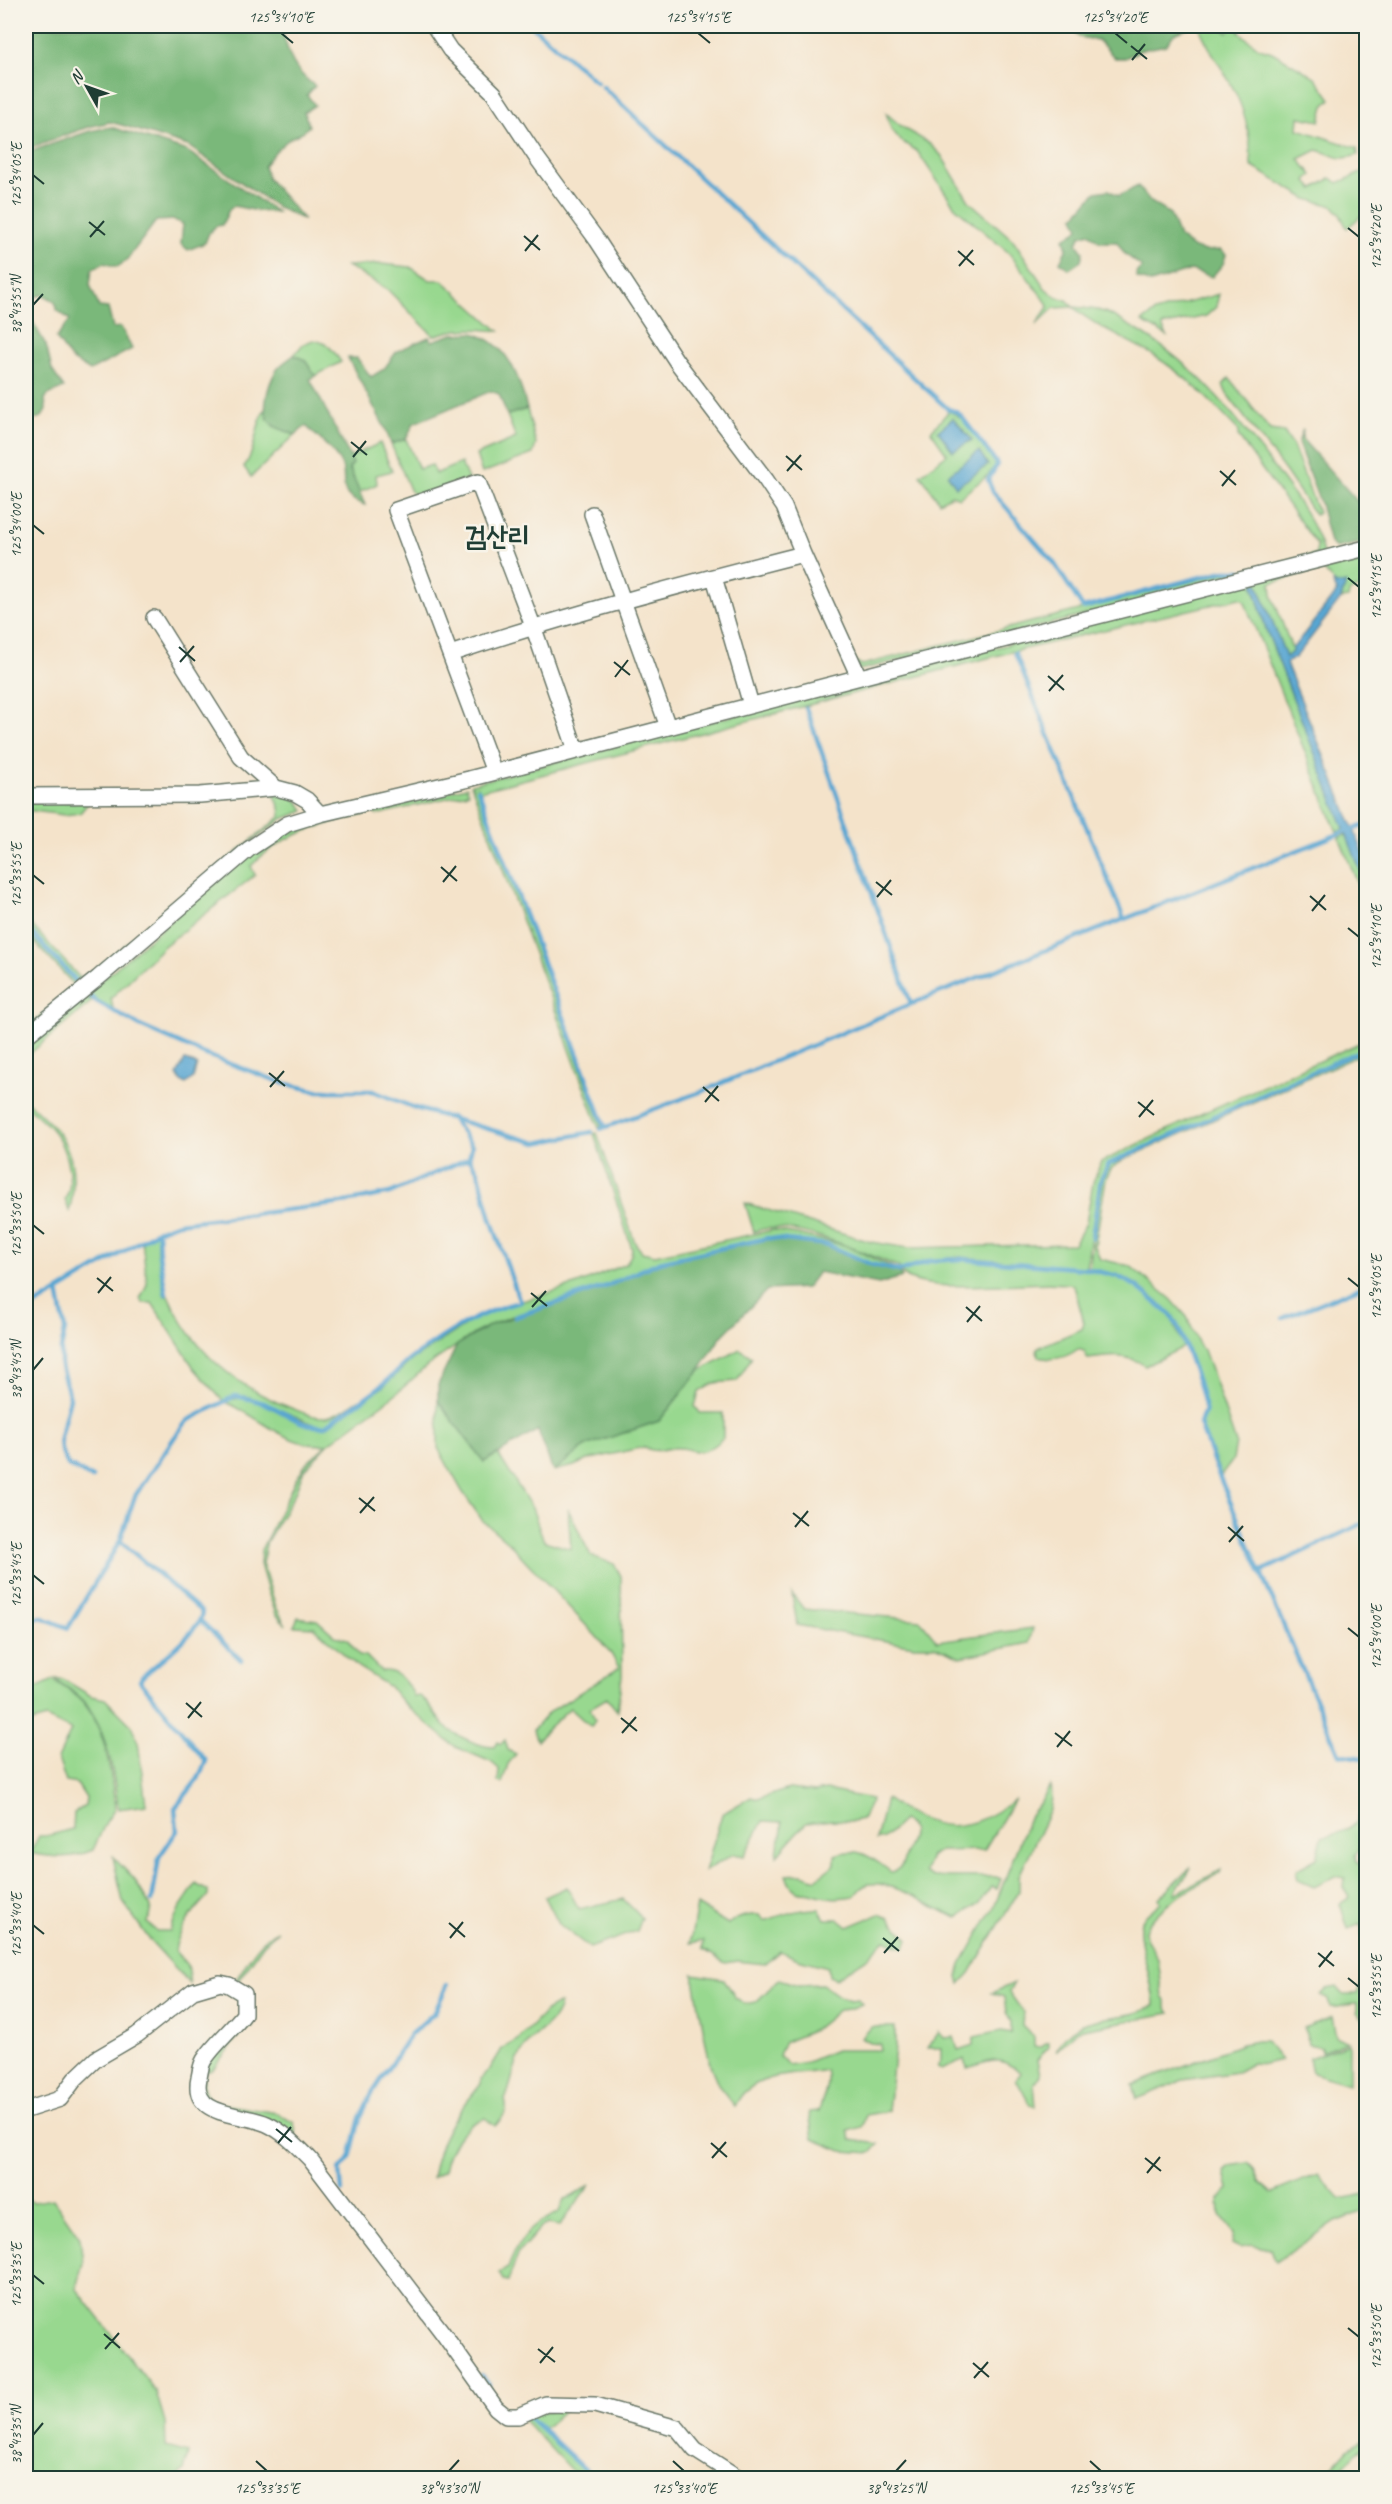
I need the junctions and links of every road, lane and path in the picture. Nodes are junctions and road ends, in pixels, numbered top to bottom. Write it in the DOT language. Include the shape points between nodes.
graph roads {
  1 [pos="434,26"];
  2 [pos="592,514"];
  3 [pos="1366,548"];
  4 [pos="803,554"];
  5 [pos="714,577"];
  6 [pos="623,600"];
  7 [pos="154,618"];
  8 [pos="533,626"];
  9 [pos="450,654"];
  10 [pos="859,677"];
  11 [pos="751,705"];
  12 [pos="668,727"];
  13 [pos="576,750"];
  14 [pos="494,772"];
  15 [pos="276,788"];
  16 [pos="26,796"];
  17 [pos="320,813"];
  18 [pos="26,1036"];
  19 [pos="26,2110"];
  20 [pos="739,2478"];
  1 -- 4 [label="street" via="450,50 494,93 677,362 766,480 784,507"];
  2 -- 6 [label="street"];
  3 -- 10 [label="street"];
  4 -- 5 [label="street"];
  4 -- 10 [label="street"];
  5 -- 6 [label="street"];
  5 -- 11 [label="street"];
  6 -- 8 [label="street"];
  6 -- 12 [label="street"];
  7 -- 15 [label="street" via="241,757"];
  8 -- 9 [label="street"];
  8 -- 9 [label="street" via="478,482 396,510"];
  8 -- 13 [label="street"];
  9 -- 14 [label="street"];
  10 -- 11 [label="street"];
  11 -- 12 [label="street"];
  12 -- 13 [label="street"];
  13 -- 14 [label="street"];
  14 -- 17 [label="street"];
  15 -- 16 [label="street" via="200,795"];
  15 -- 17 [label="street" via="308,800"];
  17 -- 18 [label="street" via="287,824 264,838"];
  19 -- 20 [label="street" via="60,2098 96,2060 193,1991 220,1983 237,1989 244,1994 244,2014 203,2062 198,2092 204,2103 223,2113 266,2123 287,2136 310,2159 496,2408 506,2416 518,2416 546,2404 595,2405 677,2428 696,2450"];
}
